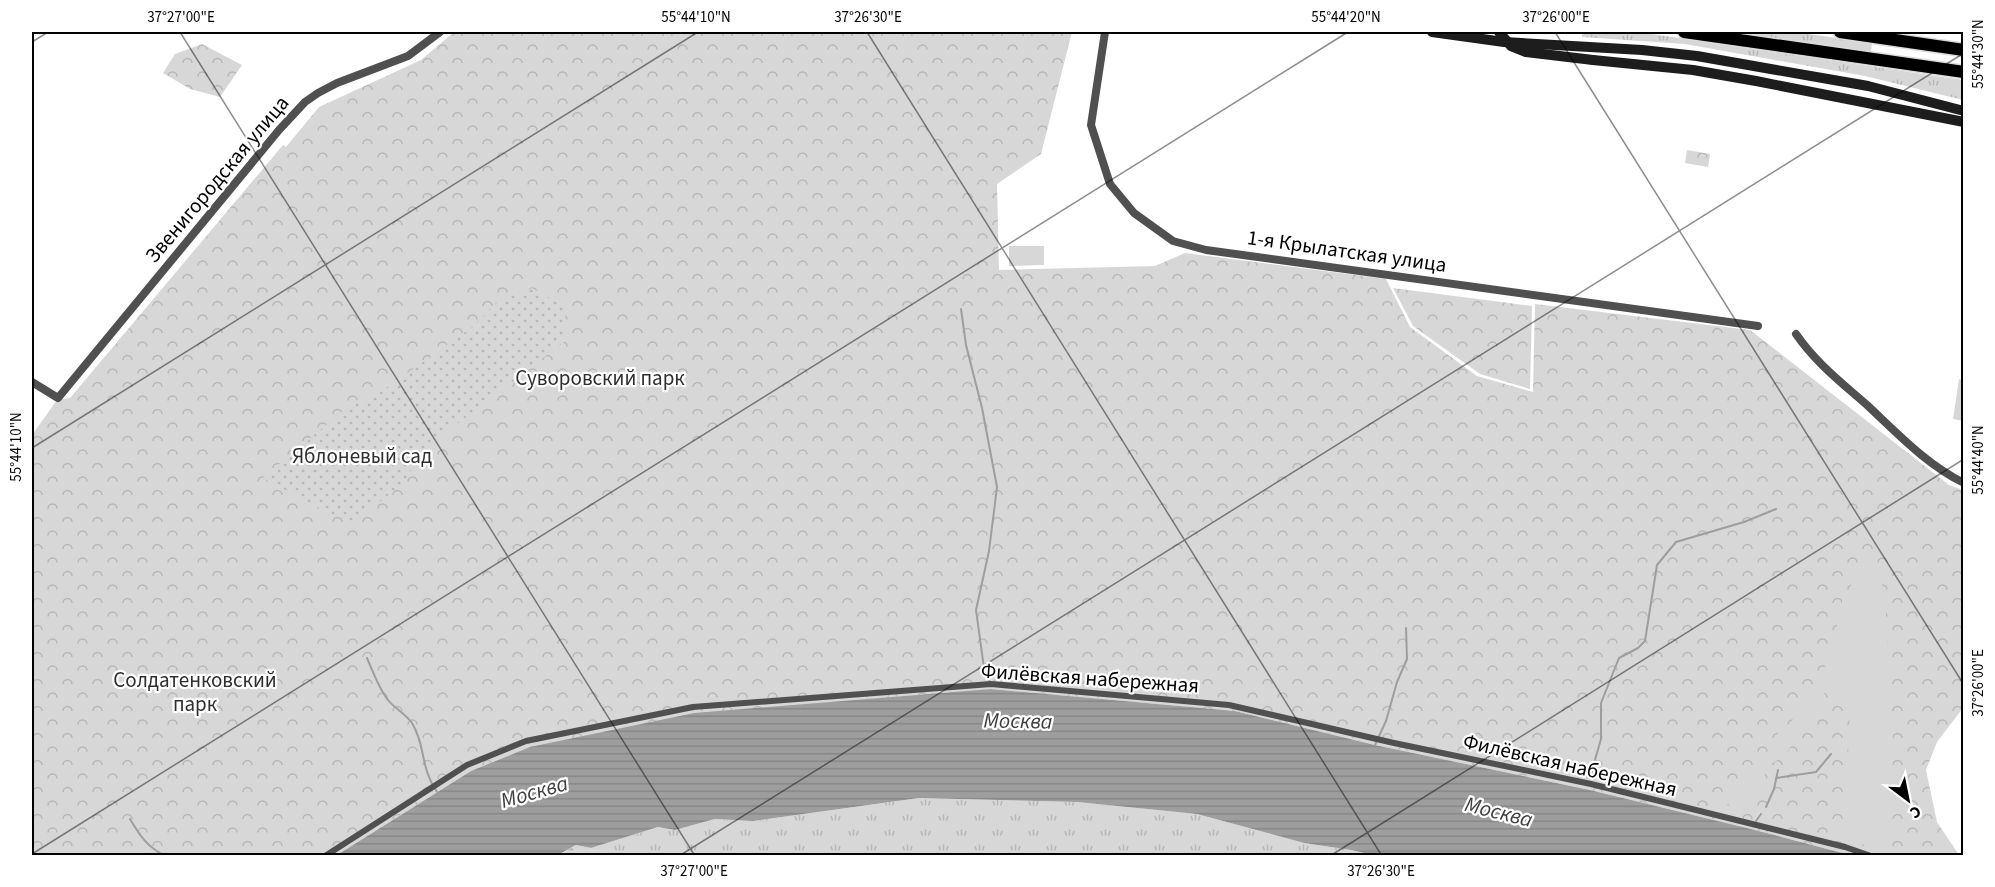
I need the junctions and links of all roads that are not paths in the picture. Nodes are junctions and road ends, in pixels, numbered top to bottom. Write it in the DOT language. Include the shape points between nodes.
graph roads {
  1 [pos="440,32"];
  2 [pos="1105,32"];
  3 [pos="1432,32"];
  4 [pos="1499,32"];
  5 [pos="1684,32"];
  6 [pos="1840,32"];
  7 [pos="1964,50"];
  8 [pos="1964,72"];
  9 [pos="1964,111"];
  10 [pos="1964,122"];
  11 [pos="1758,326"];
  12 [pos="1796,334"];
  13 [pos="32,382"];
  14 [pos="1964,483"];
  15 [pos="325,855"];
  16 [pos="1871,855"];
  1 -- 13 [label="street, Звенигородская улица" via="413,54 336,83 305,102 58,398"];
  2 -- 11 [label="street, 1-я Крылатская улица" via="1091,125 1095,142 1110,184 1134,213 1173,241 1206,250"];
  3 -- 9 [label="main road" via="1504,42 1697,56 1868,87"];
  4 -- 10 [label="main road, bridge" via="1511,46 1533,54 1693,70"];
  5 -- 8 [label="main road"];
  6 -- 7 [label="main road"];
  12 -- 14 [label="street" via="1809,353 1892,428 1946,474"];
  15 -- 16 [label="street, Филёвская набережная" via="467,765 526,741 693,707 991,684 1229,705 1591,784"];
}
